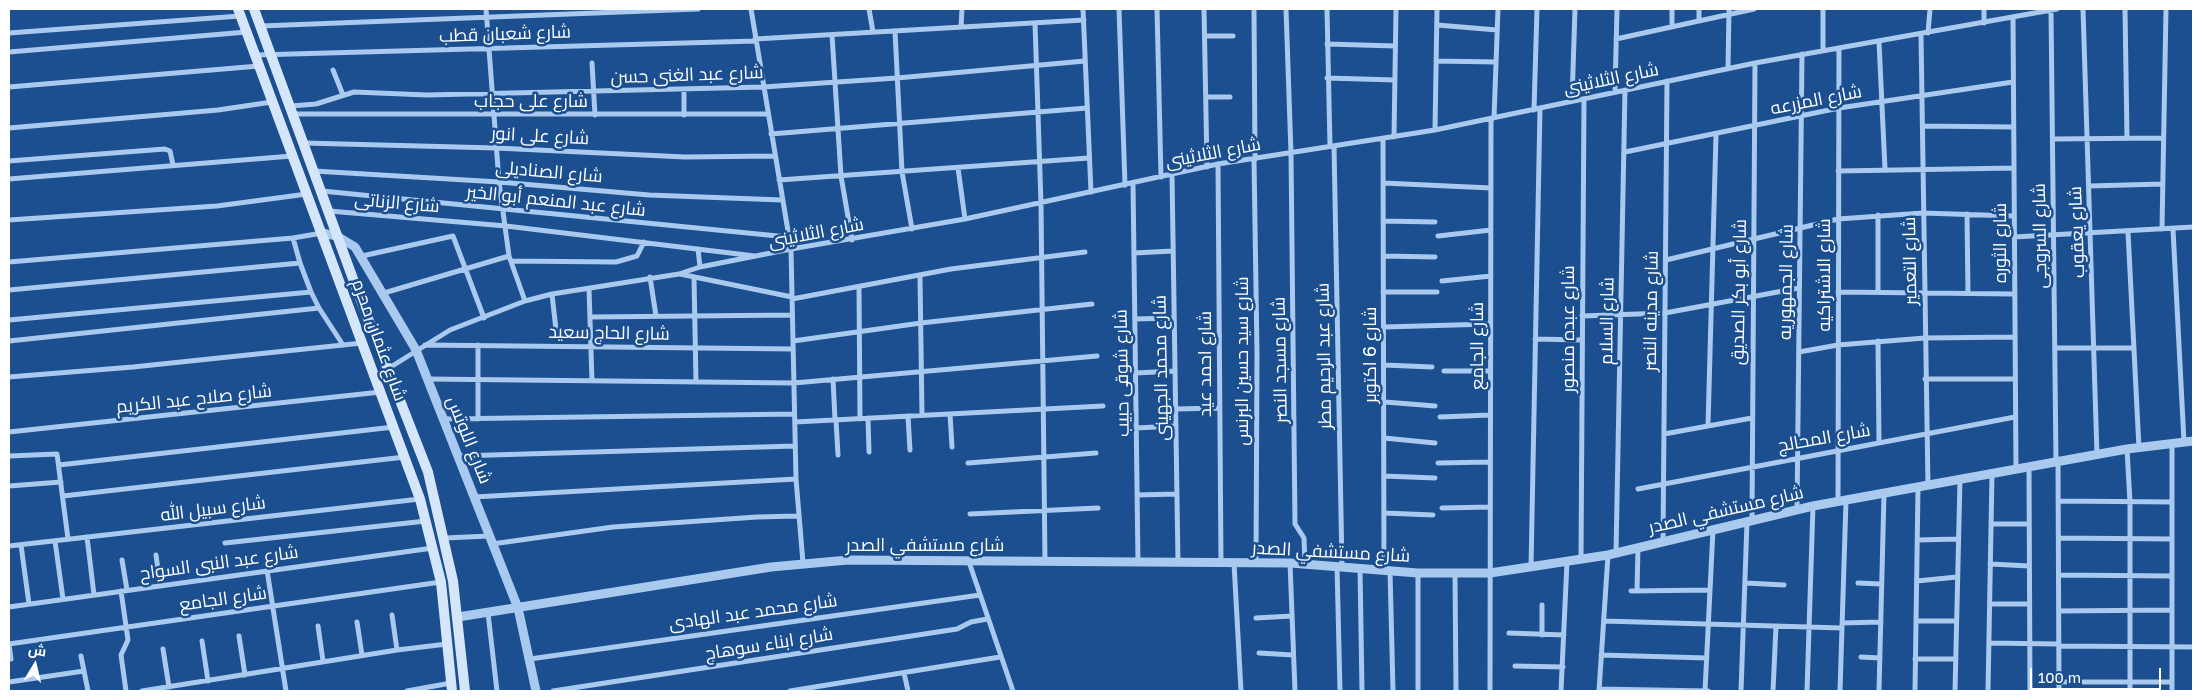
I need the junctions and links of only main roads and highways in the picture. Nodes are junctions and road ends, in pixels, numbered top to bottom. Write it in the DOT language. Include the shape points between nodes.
graph roads {
  1 [pos="254,9"];
  2 [pos="239,13"];
  3 [pos="452,687"];
  4 [pos="466,691"];
  1 -- 4 [label="main road, شارع عثمان محرم" via="428,472 445,538"];
  2 -- 3 [label="main road, شارع عثمان محرم" via="420,499 441,582"];
}
